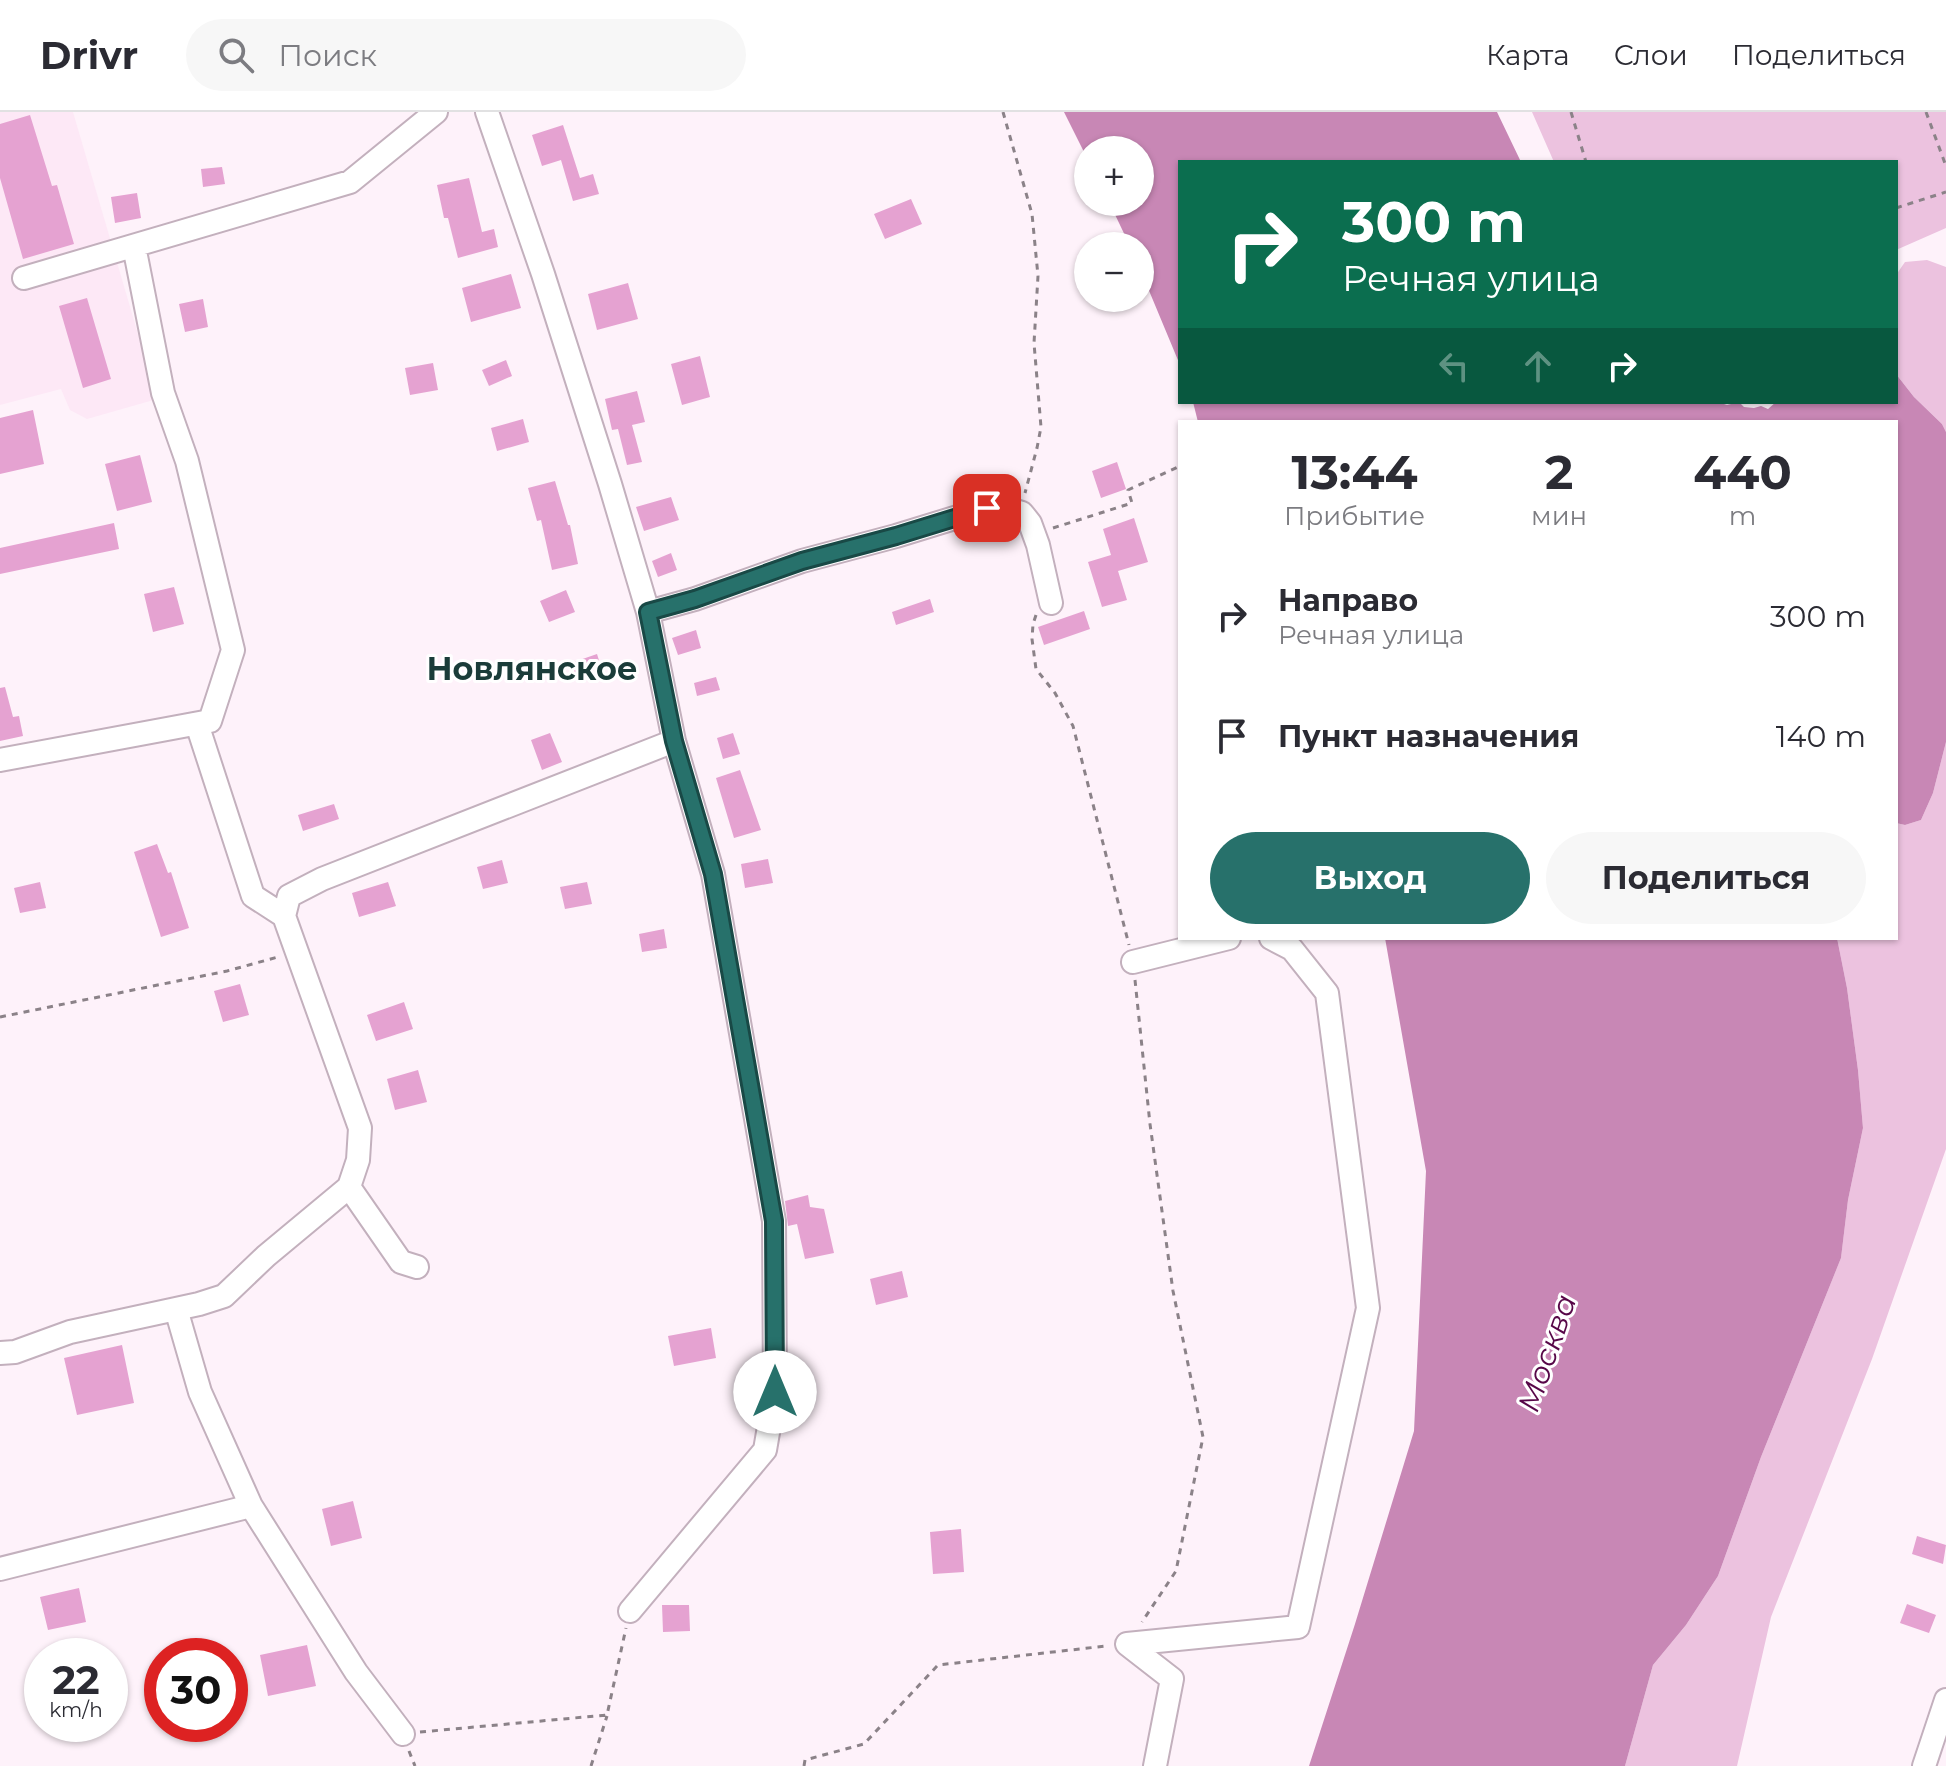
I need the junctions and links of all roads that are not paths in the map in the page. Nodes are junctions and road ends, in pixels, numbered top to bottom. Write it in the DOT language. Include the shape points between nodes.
graph roads {
  1 [pos="436,112"];
  2 [pos="487,112"];
  3 [pos="134,246"];
  4 [pos="24,278"];
  5 [pos="1050,598"];
  6 [pos="648,612"];
  7 [pos="197,724"];
  8 [pos="674,741"];
  9 [pos="0,760"];
  10 [pos="284,916"];
  11 [pos="1221,940"];
  12 [pos="1275,940"];
  13 [pos="1133,962"];
  14 [pos="349,1187"];
  15 [pos="417,1267"];
  16 [pos="176,1309"];
  17 [pos="0,1353"];
  18 [pos="251,1506"];
  19 [pos="0,1569"];
  20 [pos="630,1611"];
  21 [pos="1946,1700"];
  22 [pos="403,1734"];
  23 [pos="1155,1766"];
  24 [pos="1924,1766"];
  1 -- 3 [label="street" via="350,182"];
  2 -- 6 [label="street"];
  3 -- 4 [label="street"];
  3 -- 7 [label="street" via="163,393 187,461 233,650 210,721"];
  5 -- 6 [label="street" via="1030,523 1022,513 987,508"];
  6 -- 8 [label="street"];
  7 -- 9 [label="street"];
  7 -- 10 [label="street" via="253,896"];
  8 -- 10 [label="street" via="322,879 289,896"];
  8 -- 20 [label="street" via="713,874 774,1221 775,1392 765,1450"];
  10 -- 14 [label="street" via="360,1128"];
  11 -- 13 [label="street"];
  12 -- 23 [label="street" via="1292,949 1327,993 1368,1308 1298,1627 1127,1644 1172,1679"];
  14 -- 15 [label="street" via="401,1262"];
  14 -- 16 [label="street" via="224,1296"];
  16 -- 17 [label="street"];
  16 -- 18 [label="street" via="200,1392"];
  18 -- 19 [label="street"];
  18 -- 22 [label="street" via="356,1672"];
  21 -- 24 [label="street"];
}
